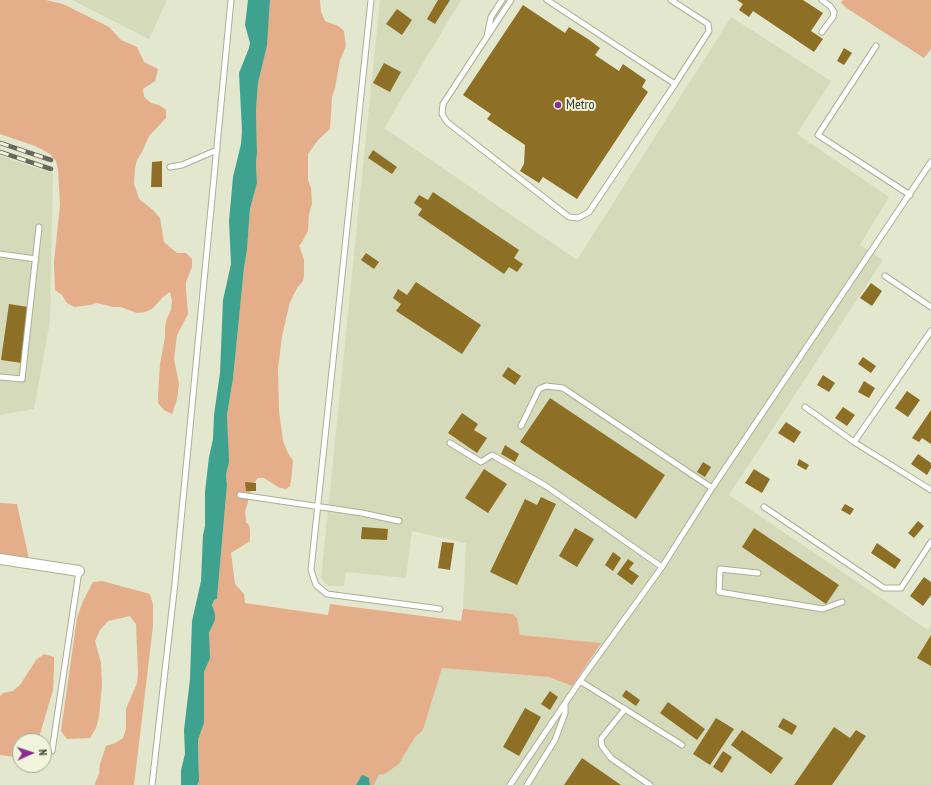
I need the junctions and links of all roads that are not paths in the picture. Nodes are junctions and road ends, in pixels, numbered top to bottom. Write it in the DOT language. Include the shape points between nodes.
graph roads {
  1 [pos="231,0"];
  2 [pos="371,0"];
  3 [pos="502,0"];
  4 [pos="511,0"];
  5 [pos="547,0"];
  6 [pos="671,0"];
  7 [pos="822,0"];
  8 [pos="834,0"];
  9 [pos="830,6"];
  10 [pos="822,32"];
  11 [pos="486,39"];
  12 [pos="876,46"];
  13 [pos="675,84"];
  14 [pos="217,150"];
  15 [pos="931,162"];
  16 [pos="170,167"];
  17 [pos="910,195"];
  18 [pos="39,227"];
  19 [pos="0,254"];
  20 [pos="36,259"];
  21 [pos="885,276"];
  22 [pos="931,307"];
  23 [pos="931,330"];
  24 [pos="0,377"];
  25 [pos="805,407"];
  26 [pos="521,426"];
  27 [pos="854,442"];
  28 [pos="450,443"];
  29 [pos="712,488"];
  30 [pos="931,490"];
  31 [pos="240,495"];
  32 [pos="318,507"];
  33 [pos="764,507"];
  34 [pos="399,521"];
  35 [pos="931,542"];
  36 [pos="0,559"];
  37 [pos="662,567"];
  38 [pos="79,572"];
  39 [pos="758,573"];
  40 [pos="842,602"];
  41 [pos="440,609"];
  42 [pos="580,681"];
  43 [pos="565,703"];
  44 [pos="625,709"];
  45 [pos="682,745"];
  46 [pos="52,752"];
  47 [pos="152,785"];
  48 [pos="510,785"];
  49 [pos="527,785"];
  50 [pos="650,785"];
  1 -- 14 [label="lane"];
  2 -- 32 [label="lane"];
  3 -- 11 [label="lane" via="491,18"];
  4 -- 11 [label="lane"];
  5 -- 13 [label="lane"];
  6 -- 13 [label="lane" via="708,24 709,31"];
  7 -- 9 [label="lane"];
  8 -- 9 [label="lane"];
  9 -- 10 [label="lane" via="834,12 833,17"];
  11 -- 13 [label="lane" via="443,104 442,114 447,122 569,217 578,218 589,212"];
  12 -- 17 [label="lane" via="818,136"];
  14 -- 16 [label="lane" via="182,165"];
  14 -- 47 [label="lane" via="175,583"];
  15 -- 17 [label="lane"];
  17 -- 29 [label="lane"];
  18 -- 20 [label="lane"];
  19 -- 20 [label="lane"];
  20 -- 24 [label="lane" via="22,379"];
  21 -- 22 [label="lane"];
  23 -- 27 [label="lane"];
  25 -- 27 [label="lane"];
  26 -- 29 [label="lane" via="539,389 546,386 563,388"];
  27 -- 30 [label="lane"];
  28 -- 37 [label="lane" via="481,462 492,455 546,486"];
  29 -- 37 [label="lane"];
  31 -- 32 [label="lane"];
  32 -- 34 [label="lane"];
  32 -- 41 [label="lane" via="311,570 316,585 327,594"];
  33 -- 35 [label="lane" via="884,588 901,588"];
  36 -- 38 [label="street"];
  37 -- 42 [label="lane"];
  38 -- 46 [label="lane"];
  39 -- 40 [label="lane" via="720,569 719,592 823,609"];
  42 -- 43 [label="lane"];
  42 -- 44 [label="lane"];
  43 -- 48 [label="lane"];
  43 -- 49 [label="lane" via="555,740"];
  44 -- 45 [label="lane"];
  44 -- 50 [label="lane" via="601,739 602,746 611,758"];
}
